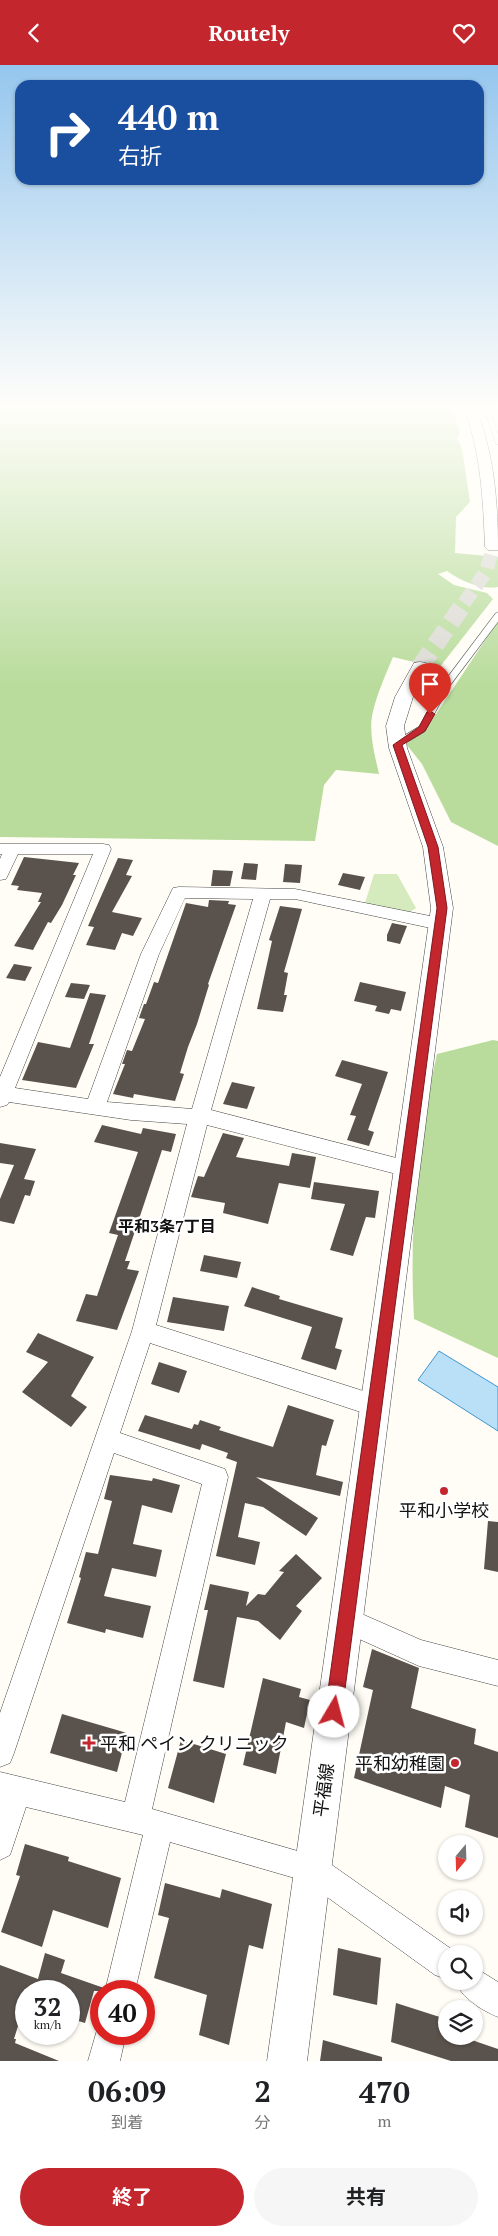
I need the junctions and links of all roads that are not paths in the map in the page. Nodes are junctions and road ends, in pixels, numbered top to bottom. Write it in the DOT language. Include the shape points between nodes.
graph roads {
  1 [pos="490,499"];
  2 [pos="493,547"];
  3 [pos="498,616"];
  4 [pos="420,667"];
  5 [pos="398,745"];
  6 [pos="6,849"];
  7 [pos="0,875"];
  8 [pos="263,893"];
  9 [pos="440,923"];
  10 [pos="1,1095"];
  11 [pos="95,1108"];
  12 [pos="199,1117"];
  13 [pos="408,1169"];
  14 [pos="143,1331"];
  15 [pos="376,1407"];
  16 [pos="106,1439"];
  17 [pos="346,1620"];
  18 [pos="498,1673"];
  19 [pos="0,1753"];
  20 [pos="8,1788"];
  21 [pos="148,1822"];
  22 [pos="0,1845"];
  23 [pos="312,1868"];
  24 [pos="438,1958"];
  25 [pos="122,1980"];
  26 [pos="483,1990"];
  27 [pos="498,2001"];
  28 [pos="108,2045"];
  29 [pos="104,2061"];
  30 [pos="287,2061"];
  1 -- 2 [label="street"];
  3 -- 5 [label="lane" via="446,685 422,729"];
  4 -- 5 [label="street, 平福線" via="404,697 395,726"];
  5 -- 9 [label="street, 平福線" via="433,847 442,908"];
  6 -- 7 [label="street"];
  6 -- 10 [label="street" via="103,849"];
  8 -- 9 [label="street" via="294,894"];
  8 -- 11 [label="street" via="179,892 150,953"];
  8 -- 12 [label="street"];
  9 -- 13 [label="street, 平福線"];
  10 -- 11 [label="street"];
  11 -- 12 [label="street"];
  12 -- 13 [label="street" via="210,1117"];
  12 -- 14 [label="street"];
  13 -- 15 [label="street, 平福線"];
  14 -- 15 [label="street"];
  14 -- 16 [label="street"];
  15 -- 17 [label="street, 平福線"];
  16 -- 19 [label="street"];
  16 -- 21 [label="street" via="216,1477"];
  17 -- 18 [label="street" via="419,1653"];
  17 -- 23 [label="street, 平福線"];
  20 -- 21 [label="street"];
  20 -- 22 [label="street"];
  21 -- 23 [label="street"];
  21 -- 25 [label="street"];
  23 -- 24 [label="street"];
  23 -- 30 [label="street, 平福線"];
  26 -- 27 [label="street"];
  28 -- 29 [label="street"];
}
